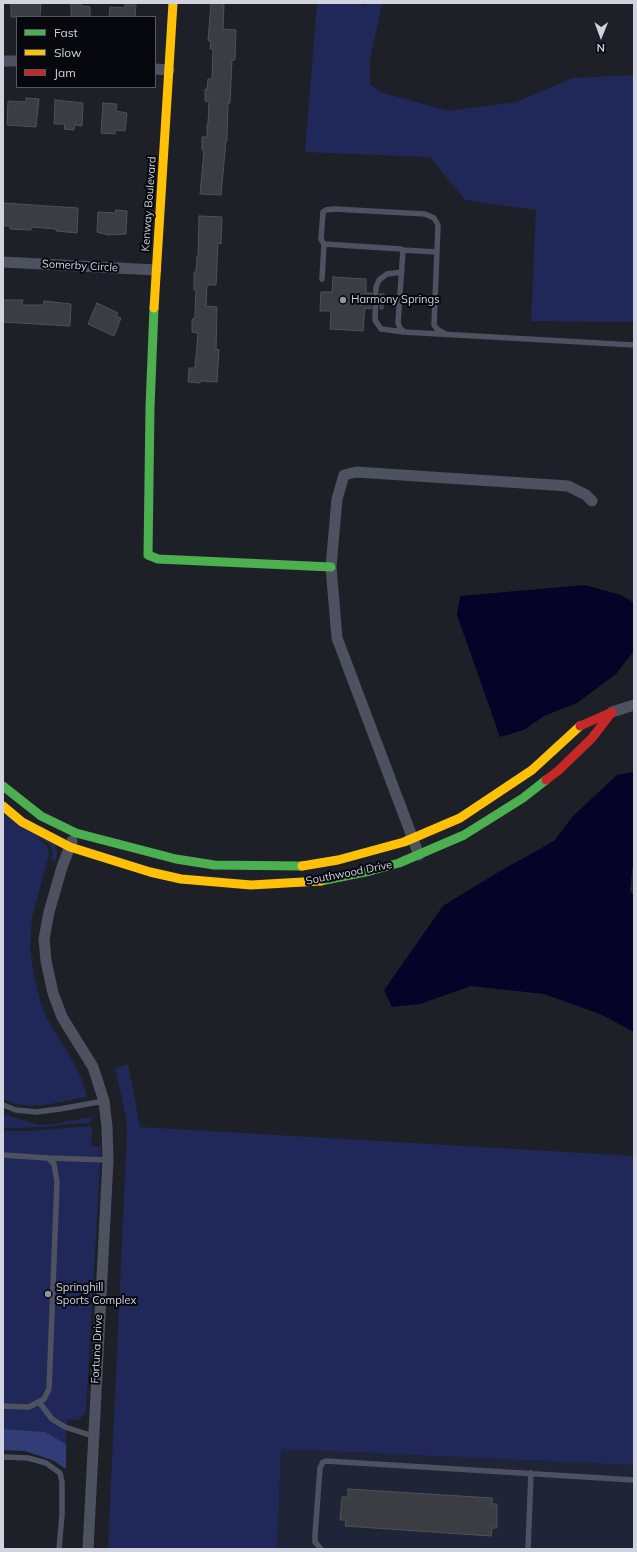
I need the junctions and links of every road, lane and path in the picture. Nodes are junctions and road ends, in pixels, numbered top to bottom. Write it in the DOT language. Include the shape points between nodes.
graph roads {
  1 [pos="173,3"];
  2 [pos="3,61"];
  3 [pos="16,61"];
  4 [pos="156,69"];
  5 [pos="169,70"];
  6 [pos="324,244"];
  7 [pos="403,250"];
  8 [pos="437,252"];
  9 [pos="3,262"];
  10 [pos="156,270"];
  11 [pos="402,272"];
  12 [pos="322,279"];
  13 [pos="404,332"];
  14 [pos="446,334"];
  15 [pos="634,345"];
  16 [pos="592,501"];
  17 [pos="331,567"];
  18 [pos="634,705"];
  19 [pos="612,712"];
  20 [pos="3,786"];
  21 [pos="3,806"];
  22 [pos="76,832"];
  23 [pos="412,838"];
  24 [pos="70,848"];
  25 [pos="419,855"];
  26 [pos="104,1101"];
  27 [pos="3,1106"];
  28 [pos="3,1155"];
  29 [pos="48,1158"];
  30 [pos="108,1160"];
  31 [pos="39,1402"];
  32 [pos="3,1406"];
  33 [pos="93,1436"];
  34 [pos="3,1457"];
  35 [pos="531,1473"];
  36 [pos="634,1480"];
  37 [pos="59,1549"];
  38 [pos="88,1549"];
  39 [pos="321,1549"];
  40 [pos="528,1549"];
  1 -- 5 [label="street, Kenway Boulevard"];
  2 -- 3 [label="street"];
  4 -- 5 [label="street"];
  5 -- 10 [label="street, Kenway Boulevard"];
  6 -- 7 [label="lane"];
  6 -- 8 [label="lane" via="321,239 322,215 326,210 425,214 434,218 438,225"];
  6 -- 12 [label="lane"];
  7 -- 8 [label="lane"];
  7 -- 11 [label="lane"];
  8 -- 14 [label="lane" via="434,325"];
  9 -- 10 [label="street, Somerby Circle"];
  10 -- 17 [label="street, Kenway Boulevard" via="150,407 148,555 158,559"];
  11 -- 13 [label="lane" via="398,323"];
  11 -- 13 [label="lane" via="387,274 377,283 375,320 381,329"];
  13 -- 14 [label="lane"];
  14 -- 15 [label="lane"];
  16 -- 17 [label="street" via="586,494 568,486 356,472 344,475 336,499"];
  17 -- 23 [label="street" via="337,638"];
  18 -- 19 [label="street, Southwood Drive"];
  19 -- 23 [label="street, Southwood Drive" via="578,726 532,770 460,818"];
  19 -- 25 [label="street, Southwood Drive" via="592,738 559,770 523,798 464,835"];
  20 -- 22 [label="street, Southwood Drive" via="41,816"];
  21 -- 24 [label="street, Southwood Drive" via="22,822"];
  22 -- 23 [label="street, Southwood Drive" via="176,859 214,865 292,867 338,860"];
  22 -- 24 [label="street, Fortuna Drive"];
  23 -- 25 [label="street"];
  24 -- 25 [label="street, Southwood Drive" via="150,872 181,878 251,884 322,881 370,871"];
  24 -- 26 [label="street, Fortuna Drive" via="49,912 44,939 46,961 53,993 62,1017 93,1067"];
  26 -- 27 [label="lane" via="36,1112"];
  26 -- 30 [label="street, Fortuna Drive"];
  28 -- 29 [label="lane"];
  29 -- 30 [label="lane"];
  29 -- 31 [label="lane" via="54,1164 57,1182 54,1300 49,1389 44,1399"];
  30 -- 33 [label="street, Fortuna Drive"];
  31 -- 32 [label="lane" via="29,1408"];
  31 -- 33 [label="lane" via="52,1419 65,1427"];
  33 -- 38 [label="street, Fortuna Drive"];
  34 -- 37 [label="lane" via="28,1458 46,1463 60,1473 62,1508"];
  35 -- 36 [label="lane"];
  35 -- 39 [label="lane" via="323,1462 320,1468 315,1535 315,1542"];
  35 -- 40 [label="lane"];
}
